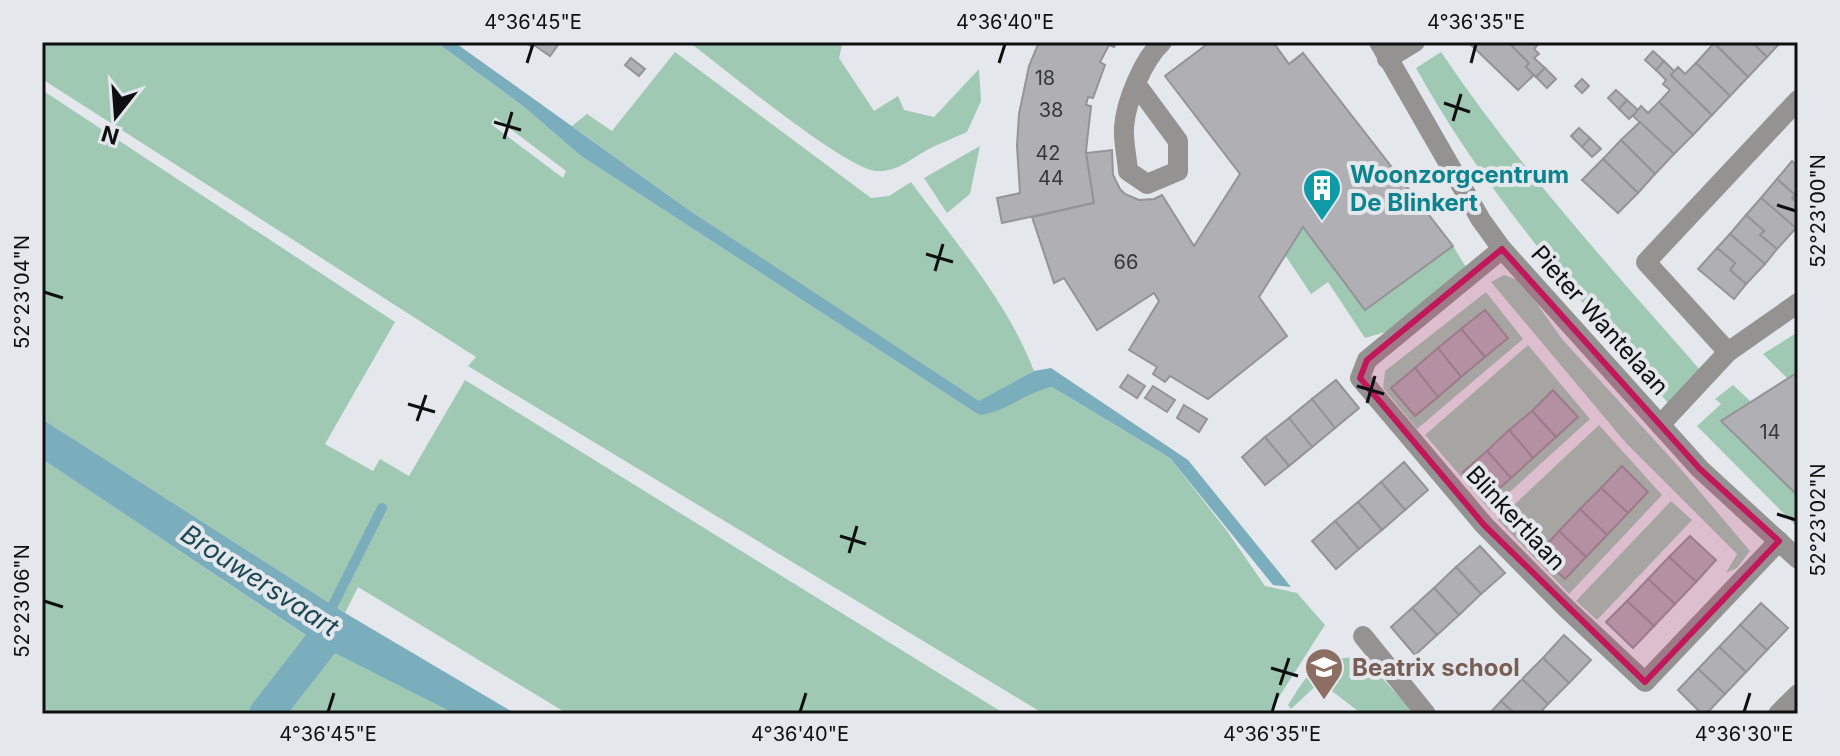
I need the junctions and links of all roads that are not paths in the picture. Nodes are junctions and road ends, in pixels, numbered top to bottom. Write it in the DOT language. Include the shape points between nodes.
graph roads {
  1 [pos="1162,42"];
  2 [pos="1415,42"];
  3 [pos="1383,50"];
  4 [pos="1136,84"];
  5 [pos="1798,100"];
  6 [pos="1502,249"];
  7 [pos="1798,303"];
  8 [pos="1728,352"];
  9 [pos="1660,425"];
  10 [pos="1779,541"];
  11 [pos="1798,559"];
  12 [pos="1363,636"];
  13 [pos="1798,694"];
  14 [pos="1426,714"];
  15 [pos="1778,714"];
  1 -- 4 [label="street"];
  2 -- 3 [label="street"];
  3 -- 6 [label="street, Pieter Wantelaan"];
  5 -- 8 [label="street" via="1646,262"];
  6 -- 9 [label="street, Pieter Wantelaan"];
  6 -- 10 [label="street, Blinkertlaan" via="1367,360 1360,378 1484,525 1645,682"];
  7 -- 8 [label="street"];
  8 -- 9 [label="street"];
  9 -- 10 [label="street, Pieter Wantelaan"];
  10 -- 11 [label="street, Pieter Wantelaan"];
  12 -- 14 [label="street"];
  13 -- 15 [label="street"];
}
